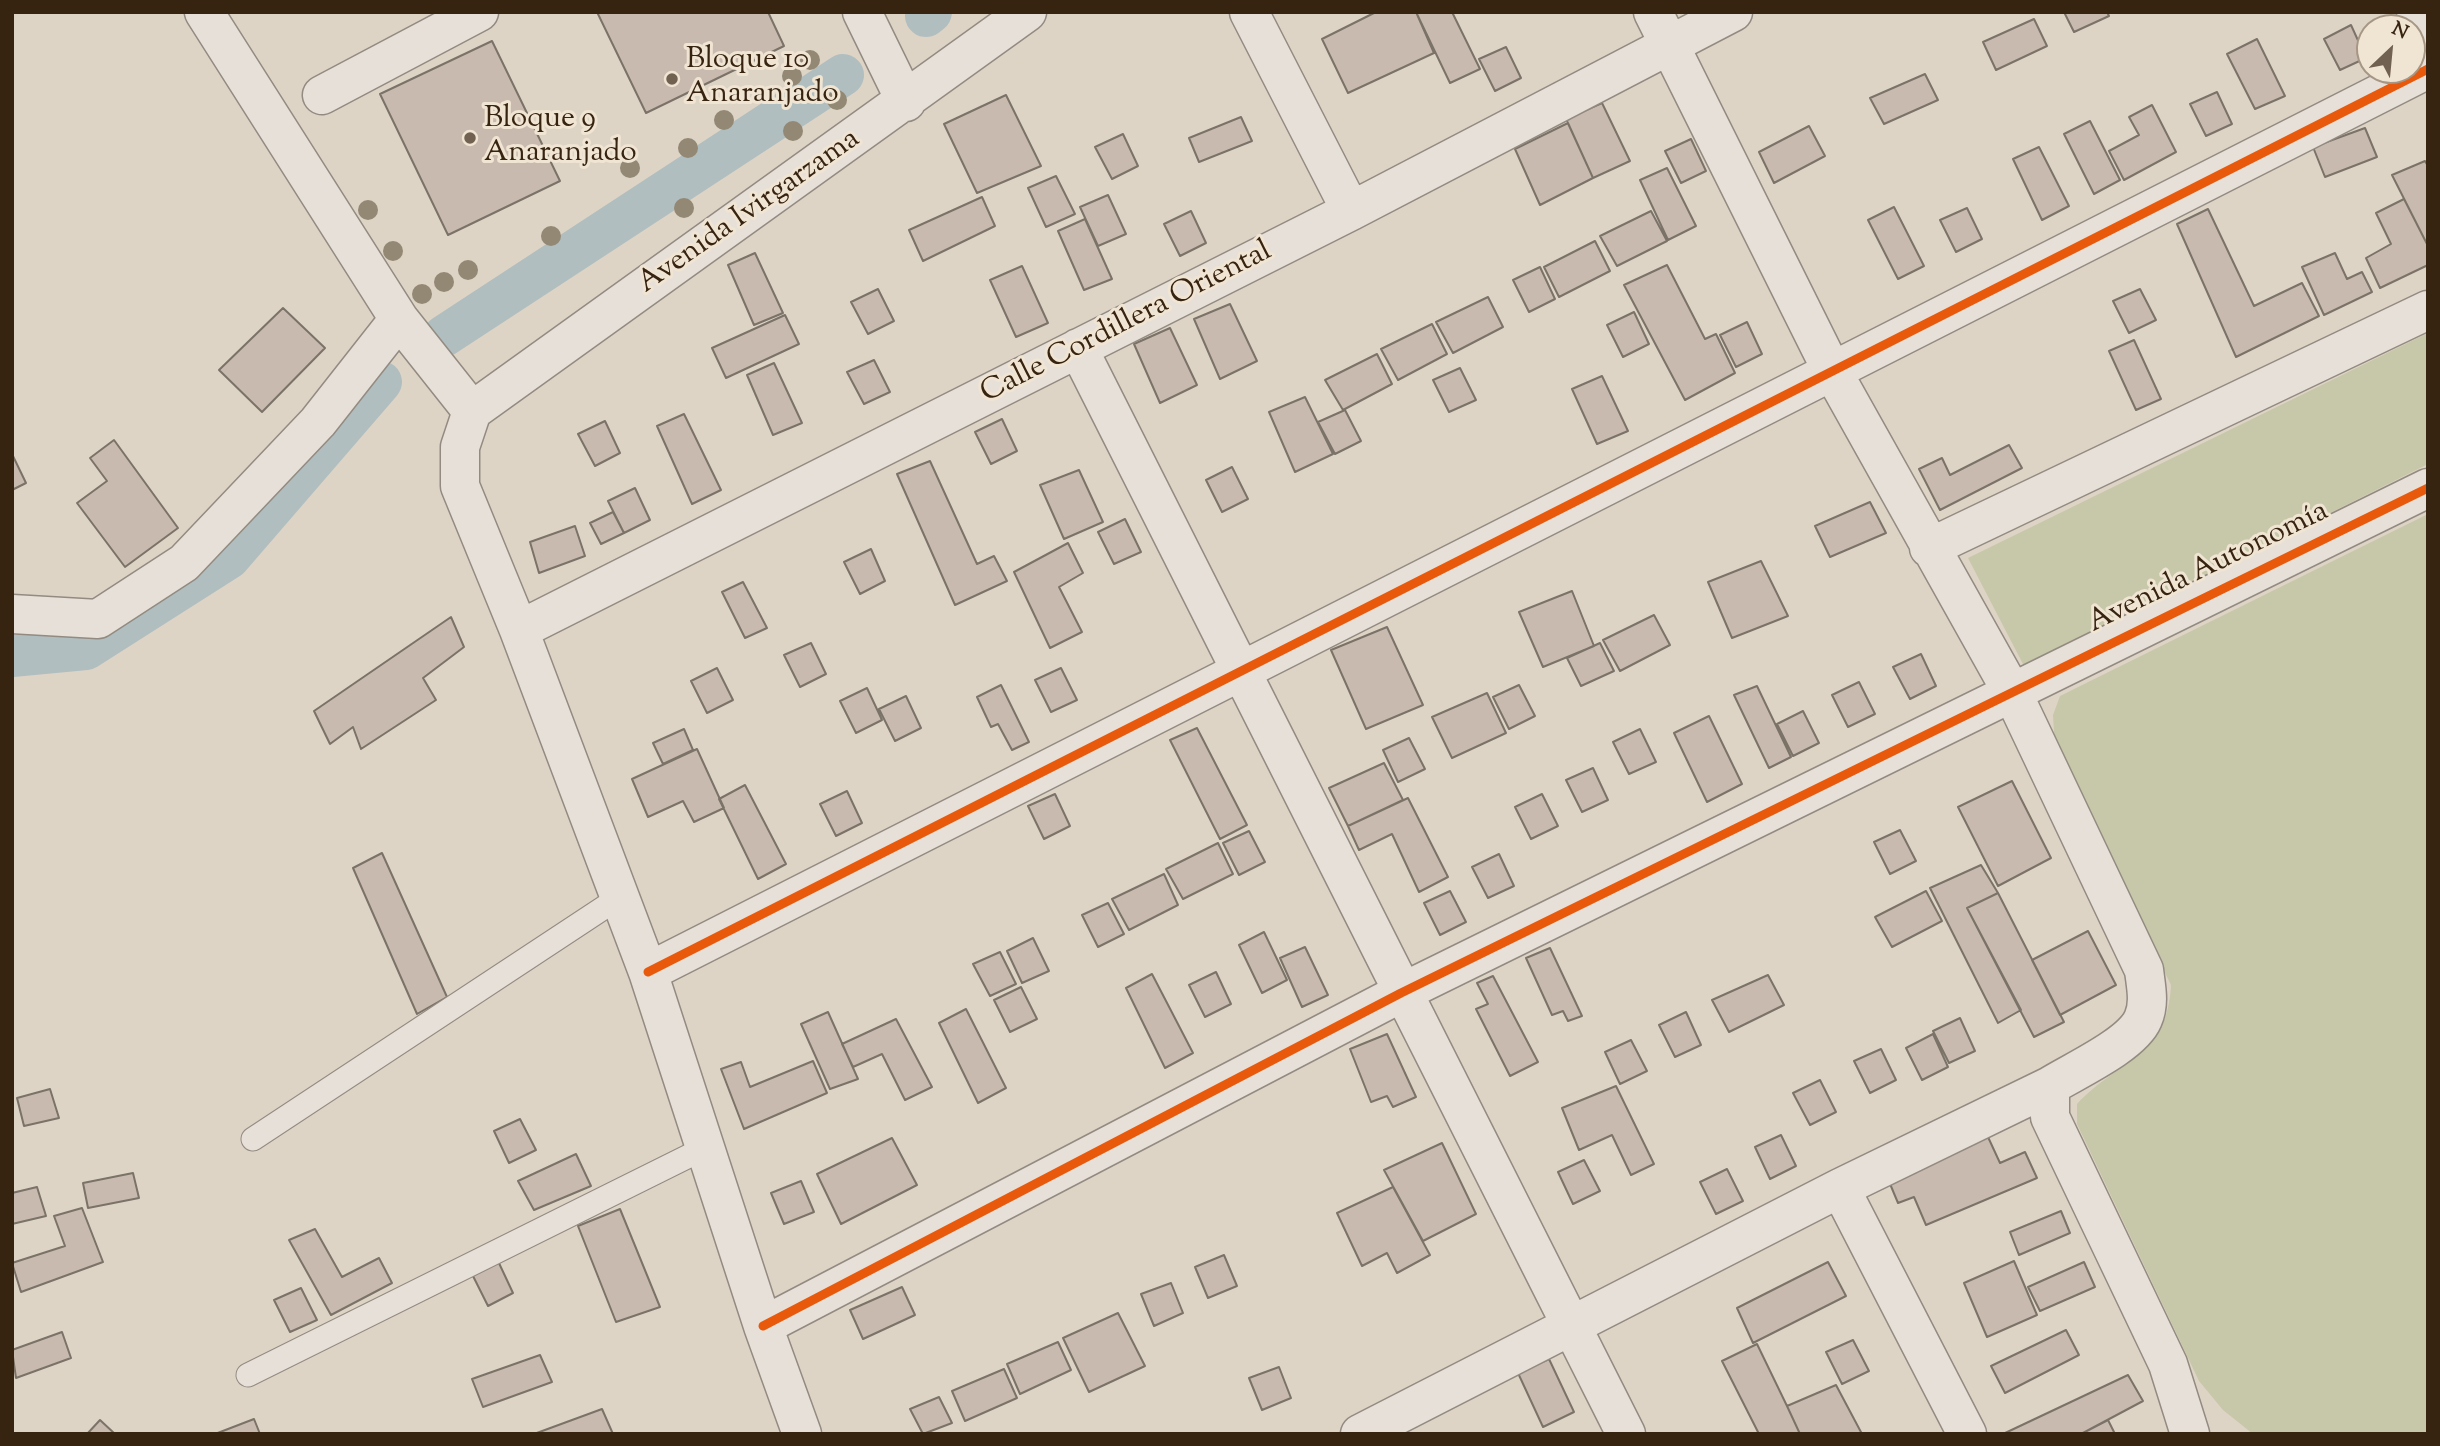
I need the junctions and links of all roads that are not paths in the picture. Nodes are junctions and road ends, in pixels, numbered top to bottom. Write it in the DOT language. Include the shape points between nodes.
graph roads {
  1 [pos="204,12"];
  2 [pos="479,12"];
  3 [pos="862,12"];
  4 [pos="1027,12"];
  5 [pos="1249,12"];
  6 [pos="1733,12"];
  7 [pos="2416,12"];
  8 [pos="1661,28"];
  9 [pos="2428,35"];
  10 [pos="2428,69"];
  11 [pos="322,95"];
  12 [pos="906,102"];
  13 [pos="1351,211"];
  14 [pos="2428,310"];
  15 [pos="399,319"];
  16 [pos="1078,348"];
  17 [pos="1831,369"];
  18 [pos="472,411"];
  19 [pos="2428,488"];
  20 [pos="1929,548"];
  21 [pos="13,614"];
  22 [pos="519,630"];
  23 [pos="1241,674"];
  24 [pos="2012,694"];
  25 [pos="620,897"];
  26 [pos="648,972"];
  27 [pos="1401,993"];
  28 [pos="2050,1086"];
  29 [pos="253,1139"];
  30 [pos="705,1148"];
  31 [pos="1840,1188"];
  32 [pos="1570,1325"];
  33 [pos="763,1326"];
  34 [pos="248,1375"];
  35 [pos="802,1434"];
  36 [pos="1360,1434"];
  37 [pos="1626,1434"];
  38 [pos="1967,1434"];
  39 [pos="2190,1434"];
  1 -- 15 [label="street"];
  2 -- 11 [label="street"];
  3 -- 12 [label="street"];
  4 -- 12 [label="street, Avenida Ivirgarzama"];
  5 -- 13 [label="street"];
  6 -- 8 [label="street, Calle Cordillera Oriental"];
  7 -- 9 [label="street"];
  8 -- 13 [label="street, Calle Cordillera Oriental"];
  8 -- 17 [label="street"];
  10 -- 17 [label="street"];
  12 -- 18 [label="street, Avenida Ivirgarzama"];
  13 -- 16 [label="street, Calle Cordillera Oriental"];
  14 -- 20 [label="street"];
  15 -- 18 [label="street"];
  15 -- 21 [label="street" via="318,422 184,563 98,620"];
  16 -- 22 [label="street, Calle Cordillera Oriental"];
  16 -- 23 [label="street"];
  17 -- 20 [label="street"];
  17 -- 23 [label="street"];
  18 -- 22 [label="street" via="460,447 460,486"];
  19 -- 24 [label="street, Avenida Autonomía"];
  20 -- 24 [label="street"];
  22 -- 25 [label="street"];
  23 -- 26 [label="street"];
  23 -- 27 [label="street"];
  24 -- 27 [label="street, Avenida Autonomía"];
  24 -- 28 [label="street" via="2144,970 2148,1000 2143,1022 2123,1042"];
  25 -- 26 [label="street"];
  25 -- 29 [label="lane"];
  26 -- 30 [label="street"];
  27 -- 32 [label="street"];
  27 -- 33 [label="street, Avenida Autonomía"];
  28 -- 31 [label="street"];
  28 -- 39 [label="street" via="2050,1117 2168,1364"];
  30 -- 33 [label="street"];
  30 -- 34 [label="lane"];
  31 -- 32 [label="street"];
  31 -- 38 [label="street"];
  32 -- 36 [label="street"];
  32 -- 37 [label="street"];
  33 -- 35 [label="street"];
}
